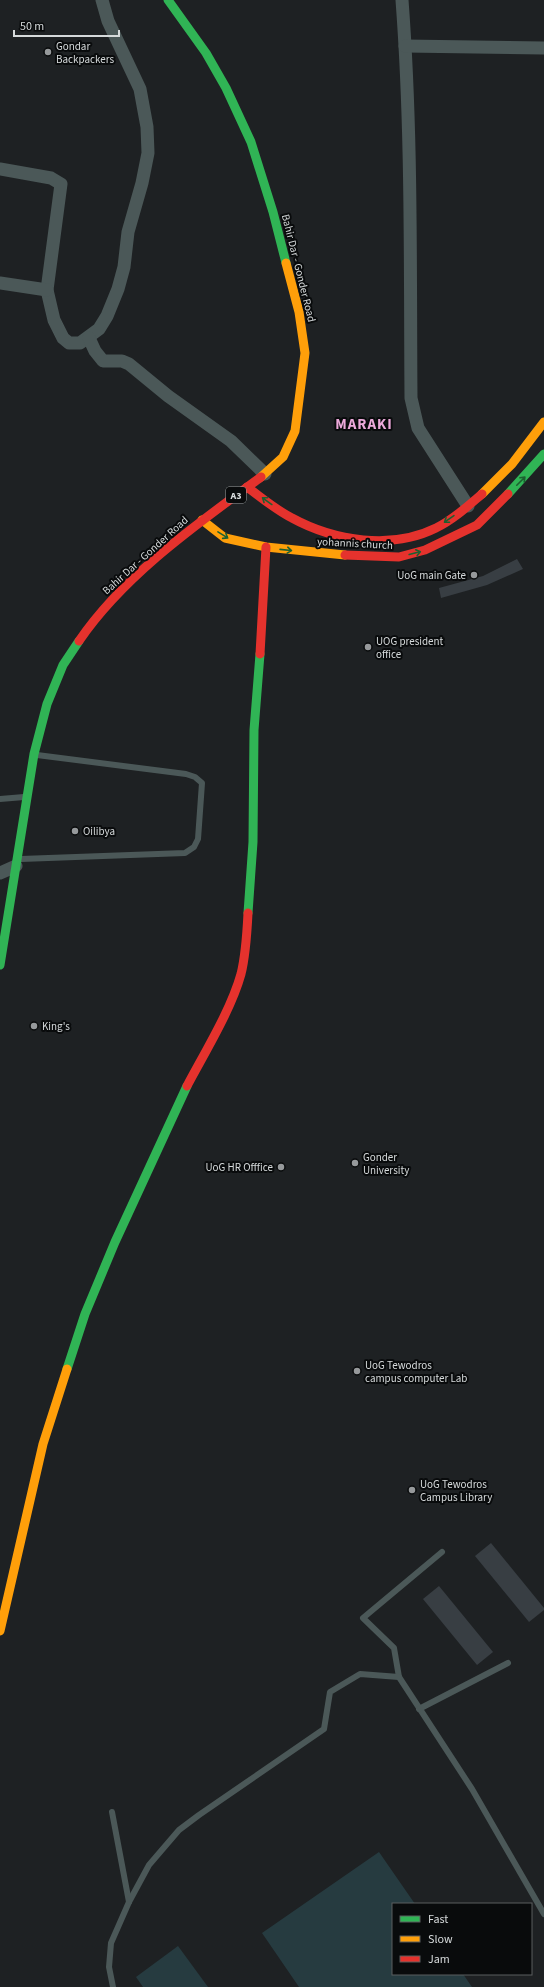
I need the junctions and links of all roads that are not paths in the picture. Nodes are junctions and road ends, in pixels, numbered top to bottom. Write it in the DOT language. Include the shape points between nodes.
graph roads {
  1 [pos="102,0"];
  2 [pos="168,0"];
  3 [pos="402,0"];
  4 [pos="405,46"];
  5 [pos="544,48"];
  6 [pos="0,169"];
  7 [pos="0,283"];
  8 [pos="47,290"];
  9 [pos="89,338"];
  10 [pos="544,422"];
  11 [pos="544,454"];
  12 [pos="265,474"];
  13 [pos="247,487"];
  14 [pos="468,506"];
  15 [pos="202,520"];
  16 [pos="397,541"];
  17 [pos="266,547"];
  18 [pos="399,557"];
  19 [pos="34,754"];
  20 [pos="26,796"];
  21 [pos="0,799"];
  22 [pos="17,863"];
  23 [pos="0,867"];
  24 [pos="0,873"];
  25 [pos="0,965"];
  26 [pos="442,1552"];
  27 [pos="0,1631"];
  28 [pos="508,1662"];
  29 [pos="400,1677"];
  30 [pos="419,1709"];
  31 [pos="112,1812"];
  32 [pos="129,1902"];
  33 [pos="544,1914"];
  34 [pos="113,1987"];
  1 -- 9 [label="street" via="108,21 140,89 147,127 148,153 128,232 124,267 118,289 107,316 99,329"];
  2 -- 12 [label="main road, Bahir Dar - Gonder Road / A3" via="223,82 251,142 273,212 299,312 305,353 294,431 283,457"];
  3 -- 4 [label="street"];
  4 -- 5 [label="street"];
  4 -- 14 [label="street" via="410,184 411,398 418,428"];
  6 -- 8 [label="street" via="51,178 61,184"];
  7 -- 8 [label="street"];
  8 -- 9 [label="street" via="54,320 63,338 69,343 80,343"];
  9 -- 12 [label="street" via="103,362 122,361 129,364 231,441"];
  10 -- 14 [label="main road" via="536,438 490,487"];
  18 -- 11 [label="main road, yohannis church, one-way" via="425,550 477,525"];
  12 -- 13 [label="main road, Bahir Dar - Gonder Road / A3"];
  13 -- 15 [label="main road, Bahir Dar - Gonder Road / A3"];
  16 -- 13 [label="main road, one-way" via="384,542 330,534 288,516"];
  14 -- 16 [label="main road, one-way" via="433,530"];
  15 -- 17 [label="main road, yohannis church, one-way" via="226,538"];
  15 -- 19 [label="main road, Bahir Dar - Gonder Road / A3" via="182,535 114,598 86,631 63,665 47,704"];
  16 -- 18 [label="main road"];
  17 -- 18 [label="main road, yohannis church, one-way" via="360,557"];
  17 -- 27 [label="main road" via="254,730 253,842 242,976 183,1094 115,1242 77,1335 43,1444"];
  19 -- 20 [label="main road, Bahir Dar - Gonder Road / A3"];
  19 -- 22 [label="lane" via="195,777 202,783 198,839 194,847 185,853"];
  20 -- 21 [label="lane"];
  20 -- 22 [label="main road, Bahir Dar - Gonder Road / A3"];
  22 -- 23 [label="lane"];
  22 -- 24 [label="street"];
  22 -- 25 [label="main road, Bahir Dar - Gonder Road / A3"];
  26 -- 29 [label="lane" via="363,1618 394,1648"];
  28 -- 30 [label="lane"];
  29 -- 30 [label="lane"];
  29 -- 32 [label="lane" via="360,1674 330,1692 324,1729 179,1830 149,1865"];
  30 -- 33 [label="lane" via="472,1788"];
  31 -- 32 [label="lane"];
  32 -- 34 [label="lane" via="112,1943 109,1967"];
}
